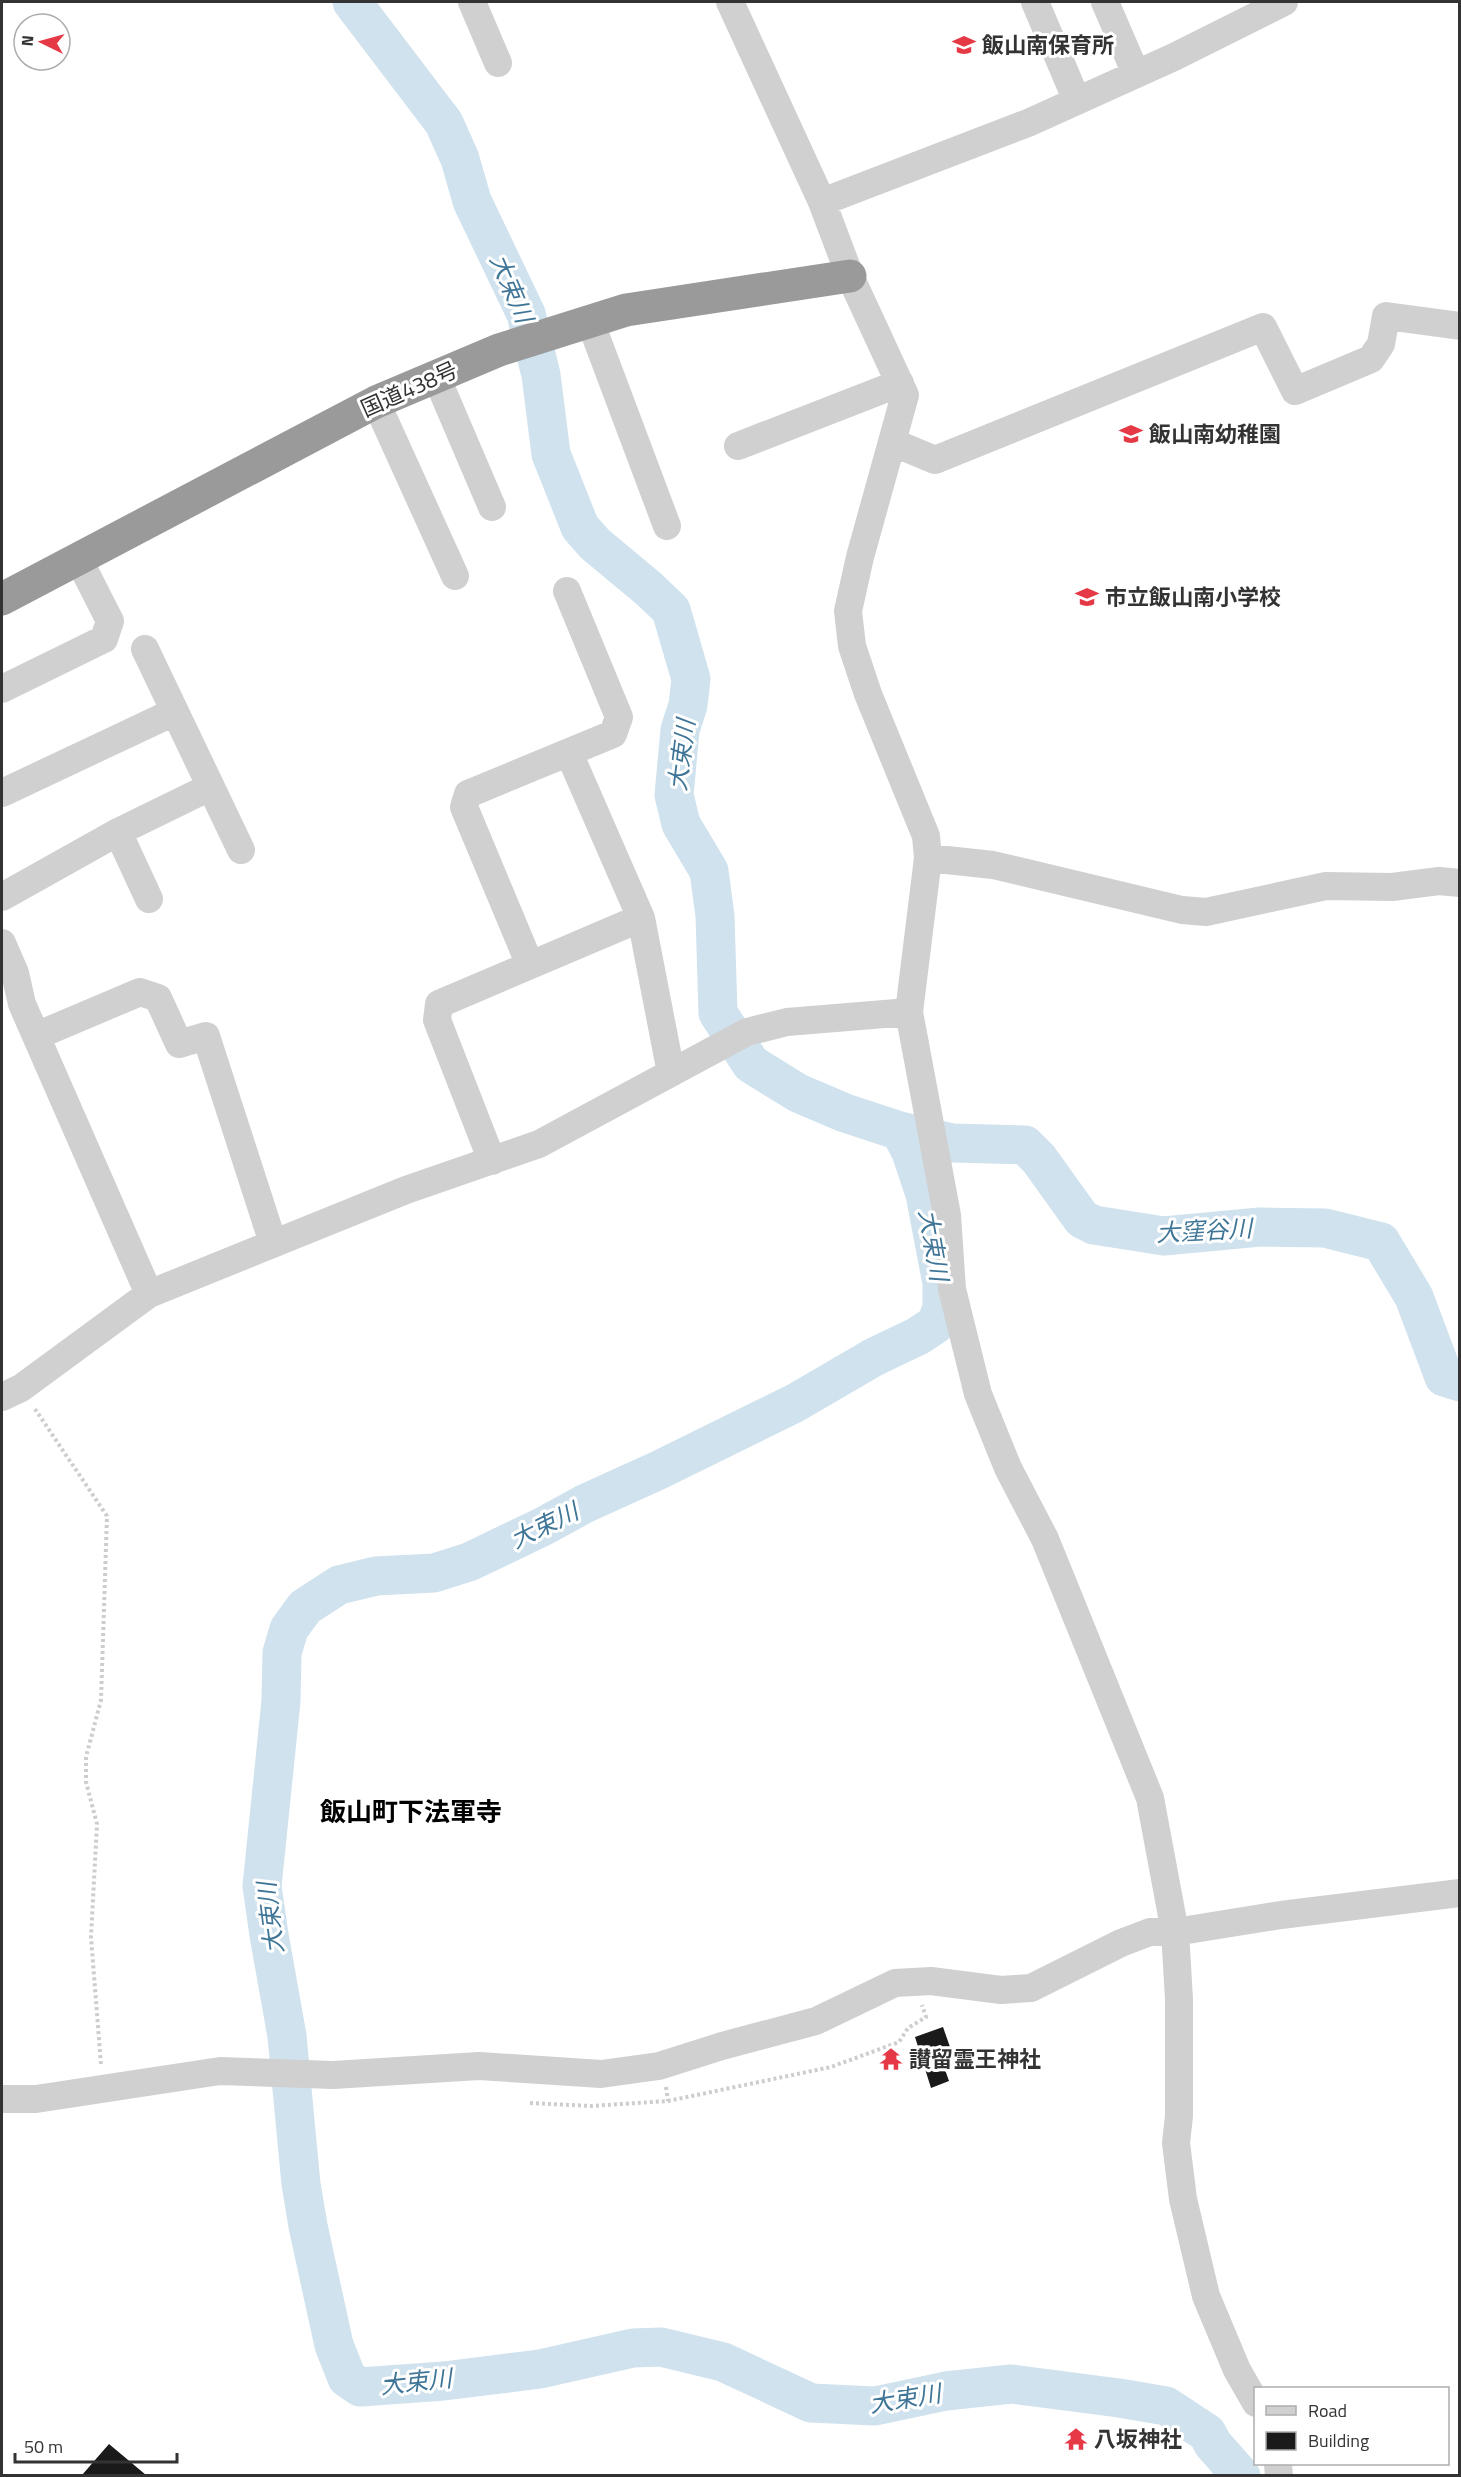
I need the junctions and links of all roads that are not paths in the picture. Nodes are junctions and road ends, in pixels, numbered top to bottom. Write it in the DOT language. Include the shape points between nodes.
graph roads {
  1 [pos="472,2"];
  2 [pos="730,2"];
  3 [pos="1035,2"];
  4 [pos="1105,2"];
  5 [pos="1284,2"];
  6 [pos="498,63"];
  7 [pos="1136,74"];
  8 [pos="1077,100"];
  9 [pos="822,202"];
  10 [pos="850,276"];
  11 [pos="577,325"];
  12 [pos="1460,326"];
  13 [pos="436,376"];
  14 [pos="900,384"];
  15 [pos="376,402"];
  16 [pos="892,442"];
  17 [pos="738,446"];
  18 [pos="492,507"];
  19 [pos="667,526"];
  20 [pos="78,558"];
  21 [pos="455,576"];
  22 [pos="567,591"];
  23 [pos="2,599"];
  24 [pos="145,649"];
  25 [pos="2,689"];
  26 [pos="174,712"];
  27 [pos="569,753"];
  28 [pos="210,787"];
  29 [pos="2,793"];
  30 [pos="118,831"];
  31 [pos="241,850"];
  32 [pos="928,858"];
  33 [pos="1460,883"];
  34 [pos="2,897"];
  35 [pos="149,899"];
  36 [pos="641,918"];
  37 [pos="2,943"];
  38 [pos="530,965"];
  39 [pos="909,1012"];
  40 [pos="36,1036"];
  41 [pos="671,1073"];
  42 [pos="492,1161"];
  43 [pos="273,1243"];
  44 [pos="150,1294"];
  45 [pos="11,1393"];
  46 [pos="1460,1893"];
  47 [pos="1175,1932"];
  48 [pos="2,2099"];
  49 [pos="1254,2400"];
  1 -- 6 [label="street"];
  2 -- 9 [label="street"];
  3 -- 8 [label="street"];
  4 -- 7 [label="street"];
  5 -- 7 [label="street"];
  7 -- 8 [label="street"];
  8 -- 9 [label="street" via="1028,123"];
  9 -- 10 [label="street"];
  10 -- 11 [label="highway, 国道438号" via="626,310"];
  10 -- 14 [label="street"];
  11 -- 13 [label="highway, 国道438号" via="499,350"];
  11 -- 19 [label="street"];
  12 -- 16 [label="street" via="1386,316 1381,344 1371,359 1295,391 1263,327 935,460"];
  13 -- 15 [label="highway, 国道438号"];
  13 -- 18 [label="street"];
  14 -- 16 [label="street" via="905,395"];
  14 -- 17 [label="street"];
  15 -- 20 [label="highway, 国道438号"];
  15 -- 21 [label="street"];
  16 -- 32 [label="street" via="848,611 852,646 926,836"];
  20 -- 23 [label="highway, 国道438号"];
  20 -- 25 [label="street" via="110,621 104,639"];
  22 -- 27 [label="street" via="619,717 613,734"];
  24 -- 26 [label="street"];
  26 -- 28 [label="street"];
  26 -- 29 [label="street"];
  27 -- 36 [label="street"];
  27 -- 38 [label="street" via="468,794 464,807"];
  28 -- 30 [label="street"];
  28 -- 31 [label="street"];
  30 -- 34 [label="street"];
  30 -- 35 [label="street"];
  32 -- 33 [label="street" via="993,866 1182,910 1206,912 1326,886"];
  32 -- 39 [label="street"];
  36 -- 38 [label="street"];
  36 -- 41 [label="street"];
  37 -- 40 [label="street"];
  38 -- 42 [label="street" via="439,1004 437,1020"];
  39 -- 41 [label="street" via="787,1022 735,1039"];
  39 -- 47 [label="street" via="947,1215 952,1289 978,1394 1008,1468 1045,1539 1150,1798"];
  40 -- 43 [label="street" via="140,992 158,998 179,1044 206,1036"];
  40 -- 44 [label="street"];
  41 -- 42 [label="street" via="539,1144"];
  42 -- 43 [label="street"];
  43 -- 44 [label="street"];
  44 -- 45 [label="street"];
  46 -- 47 [label="street"];
  47 -- 48 [label="street" via="1150,1932 1121,1943 1031,1988 1001,1990 931,1981 895,1983 816,2021 659,2066 601,2074 478,2066 333,2075 220,2071 36,2099"];
  47 -- 49 [label="street" via="1179,2000 1176,2143 1183,2199 1206,2296 1237,2370"];
}
